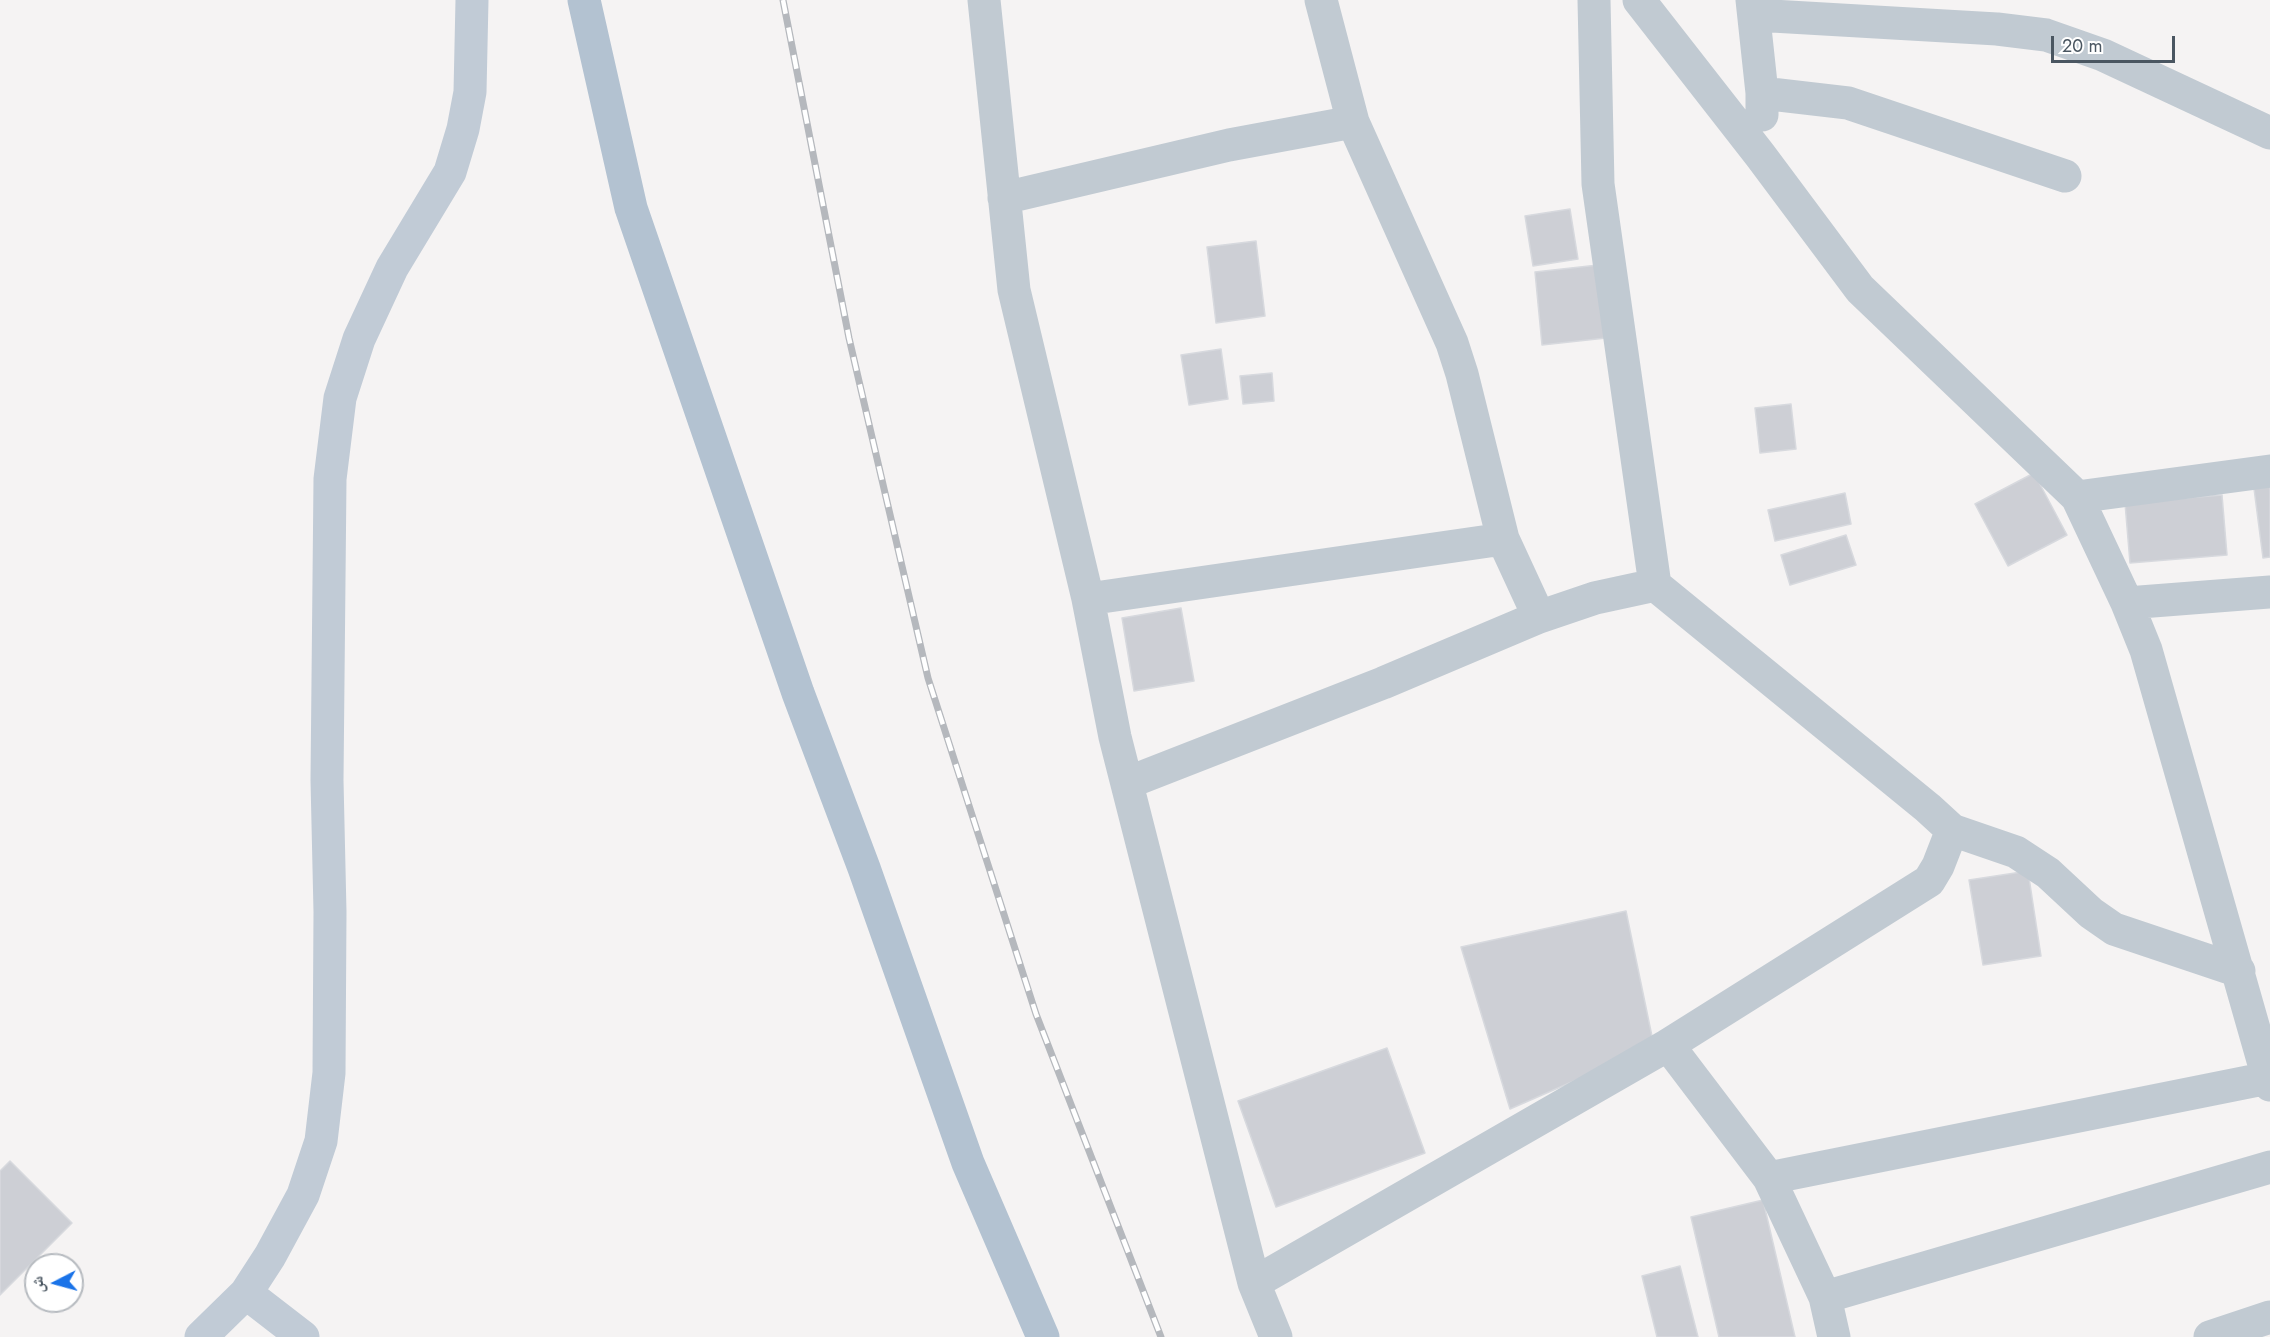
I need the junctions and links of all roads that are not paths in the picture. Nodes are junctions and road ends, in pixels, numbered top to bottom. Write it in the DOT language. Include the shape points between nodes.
graph roads {
  1 [pos="472,0"];
  2 [pos="584,0"];
  3 [pos="984,0"];
  4 [pos="1321,0"];
  5 [pos="1594,0"];
  6 [pos="1639,0"];
  7 [pos="1754,7"];
  8 [pos="1762,93"];
  9 [pos="1353,122"];
  10 [pos="2270,133"];
  11 [pos="1760,154"];
  12 [pos="2065,176"];
  13 [pos="1004,198"];
  14 [pos="2270,471"];
  15 [pos="2077,497"];
  16 [pos="1503,539"];
  17 [pos="1655,585"];
  18 [pos="2270,592"];
  19 [pos="1088,599"];
  20 [pos="2127,603"];
  21 [pos="1539,617"];
  22 [pos="1126,783"];
  23 [pos="1952,830"];
  24 [pos="2239,971"];
  25 [pos="1668,1045"];
  26 [pos="2269,1082"];
  27 [pos="2270,1167"];
  28 [pos="1769,1178"];
  29 [pos="1254,1283"];
  30 [pos="246,1293"];
  31 [pos="1825,1297"];
  32 [pos="2270,1317"];
  33 [pos="201,1337"];
  34 [pos="303,1337"];
  35 [pos="1043,1337"];
  36 [pos="1276,1337"];
  37 [pos="1834,1337"];
  38 [pos="2210,1337"];
  1 -- 30 [label="main road" via="470,92 450,172 392,268 359,339 340,398 330,479 329,1073 321,1141 303,1195"];
  2 -- 35 [label="main road" via="631,208 798,693 968,1163"];
  3 -- 13 [label="street"];
  4 -- 9 [label="street"];
  5 -- 17 [label="street" via="1598,184"];
  6 -- 11 [label="street"];
  7 -- 8 [label="street"];
  7 -- 10 [label="street" via="2046,35 2103,55"];
  8 -- 11 [label="street"];
  8 -- 12 [label="street" via="1848,103"];
  9 -- 13 [label="street" via="1229,145"];
  9 -- 16 [label="street" via="1452,343"];
  11 -- 15 [label="street" via="1860,289"];
  13 -- 19 [label="street" via="1014,290"];
  14 -- 15 [label="street"];
  15 -- 20 [label="street"];
  16 -- 19 [label="street"];
  16 -- 21 [label="street"];
  17 -- 21 [label="street" via="1595,598"];
  17 -- 23 [label="street"];
  18 -- 20 [label="street"];
  19 -- 22 [label="street"];
  20 -- 24 [label="street" via="2146,650"];
  21 -- 22 [label="street" via="1383,683"];
  22 -- 29 [label="street"];
  23 -- 24 [label="street" via="2016,852 2048,873 2114,929"];
  23 -- 25 [label="street" via="1929,881"];
  24 -- 26 [label="street"];
  25 -- 28 [label="street"];
  25 -- 29 [label="street"];
  26 -- 28 [label="street"];
  27 -- 31 [label="street"];
  28 -- 31 [label="street"];
  29 -- 36 [label="street"];
  30 -- 33 [label="main road"];
  30 -- 34 [label="main road"];
  31 -- 37 [label="street"];
  32 -- 38 [label="street"];
}
